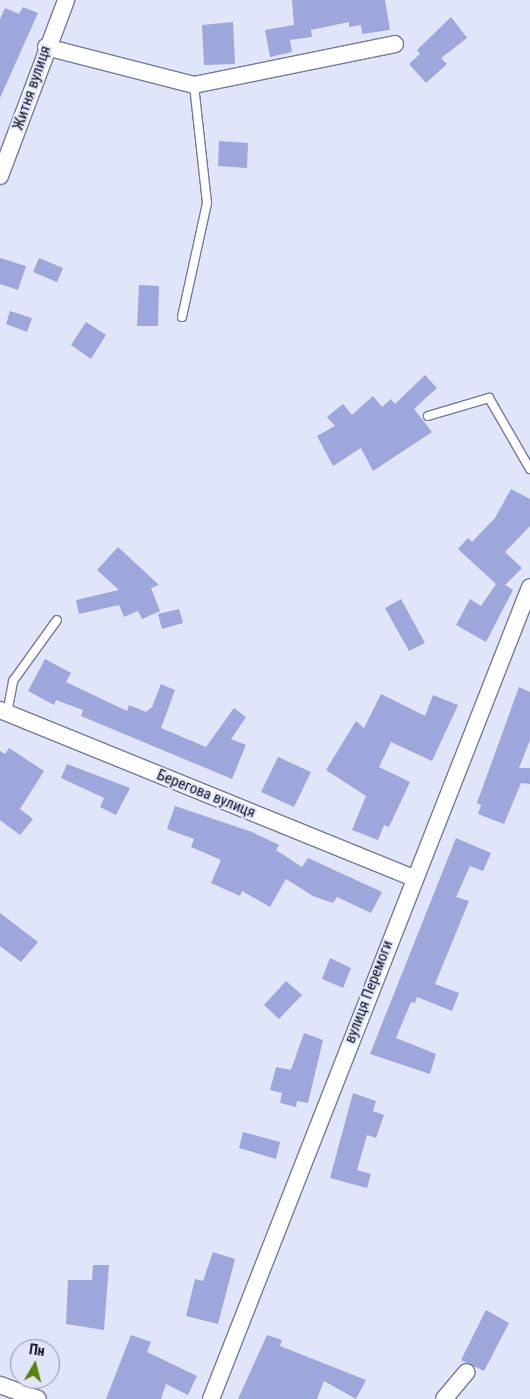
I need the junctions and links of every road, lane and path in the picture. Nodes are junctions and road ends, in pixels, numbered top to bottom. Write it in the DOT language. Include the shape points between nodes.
graph roads {
  1 [pos="66,0"];
  2 [pos="395,44"];
  3 [pos="46,47"];
  4 [pos="194,85"];
  5 [pos="0,176"];
  6 [pos="182,317"];
  7 [pos="428,416"];
  8 [pos="530,470"];
  9 [pos="530,587"];
  10 [pos="57,620"];
  11 [pos="3,711"];
  12 [pos="413,878"];
  13 [pos="467,1372"];
  14 [pos="0,1385"];
  15 [pos="38,1399"];
  16 [pos="211,1399"];
  17 [pos="444,1399"];
  1 -- 3 [label="street, Житня вулиця"];
  2 -- 4 [label="street"];
  3 -- 4 [label="street"];
  3 -- 5 [label="street, Житня вулиця"];
  4 -- 6 [label="lane" via="207,203"];
  7 -- 8 [label="lane" via="489,398"];
  9 -- 12 [label="street, вулиця Перемоги"];
  10 -- 11 [label="lane" via="13,680"];
  11 -- 12 [label="street, Берегова вулиця"];
  12 -- 16 [label="street, вулиця Перемоги"];
  13 -- 17 [label="street"];
  14 -- 15 [label="street"];
}
